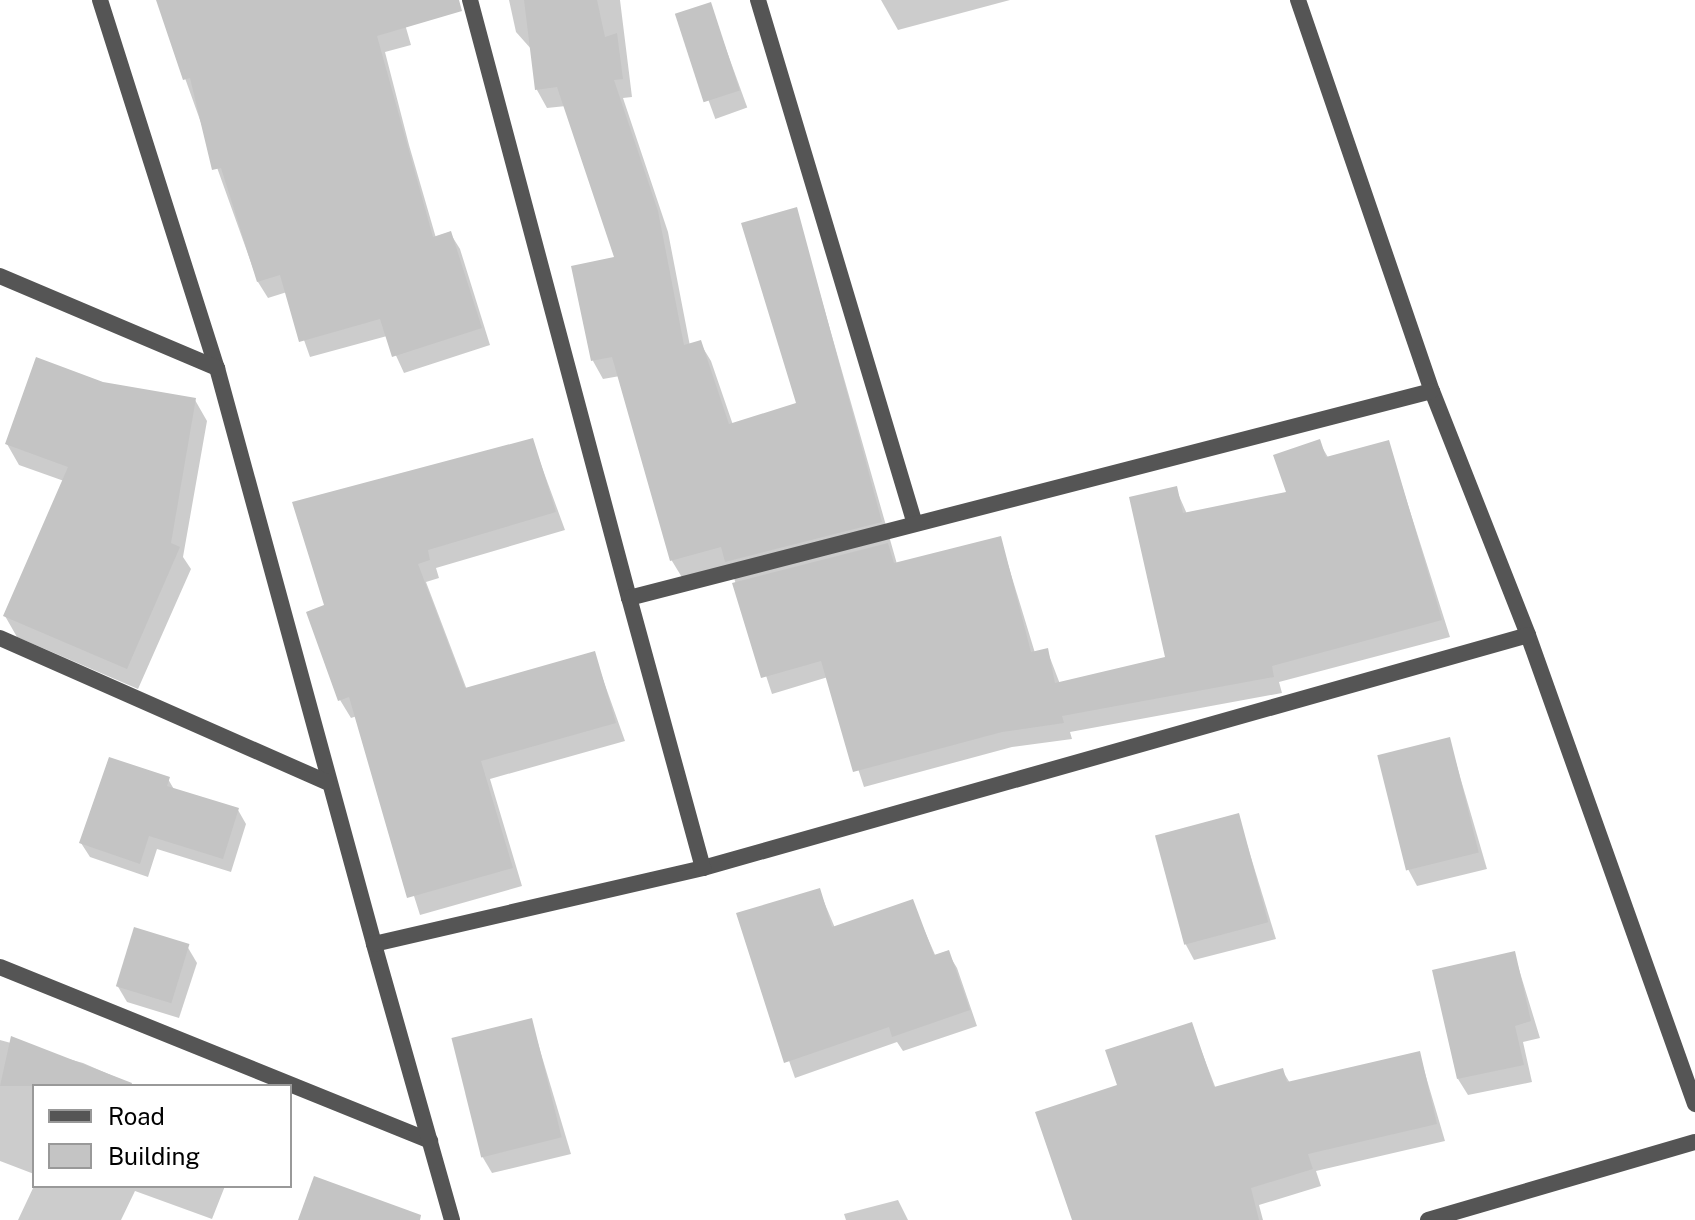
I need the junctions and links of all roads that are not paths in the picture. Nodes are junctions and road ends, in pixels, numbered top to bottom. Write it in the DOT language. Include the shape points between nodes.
graph roads {
  1 [pos="100,0"];
  2 [pos="470,0"];
  3 [pos="758,0"];
  4 [pos="1298,0"];
  5 [pos="0,276"];
  6 [pos="217,368"];
  7 [pos="1432,391"];
  8 [pos="914,521"];
  9 [pos="629,598"];
  10 [pos="1528,635"];
  11 [pos="0,638"];
  12 [pos="326,782"];
  13 [pos="703,868"];
  14 [pos="374,944"];
  15 [pos="0,967"];
  16 [pos="289,1084"];
  17 [pos="292,1085"];
  18 [pos="1695,1104"];
  19 [pos="430,1141"];
  20 [pos="1695,1142"];
  21 [pos="452,1220"];
  22 [pos="1428,1220"];
  1 -- 6 [label="street"];
  2 -- 9 [label="street"];
  3 -- 8 [label="street"];
  4 -- 7 [label="street"];
  5 -- 6 [label="street"];
  6 -- 12 [label="street"];
  7 -- 8 [label="street"];
  7 -- 10 [label="street"];
  8 -- 9 [label="street"];
  9 -- 13 [label="street"];
  10 -- 13 [label="street"];
  10 -- 18 [label="street"];
  11 -- 12 [label="street"];
  12 -- 14 [label="street"];
  13 -- 14 [label="street"];
  14 -- 19 [label="street"];
  15 -- 16 [label="street"];
  17 -- 19 [label="street"];
  19 -- 21 [label="street"];
  20 -- 22 [label="street"];
}
